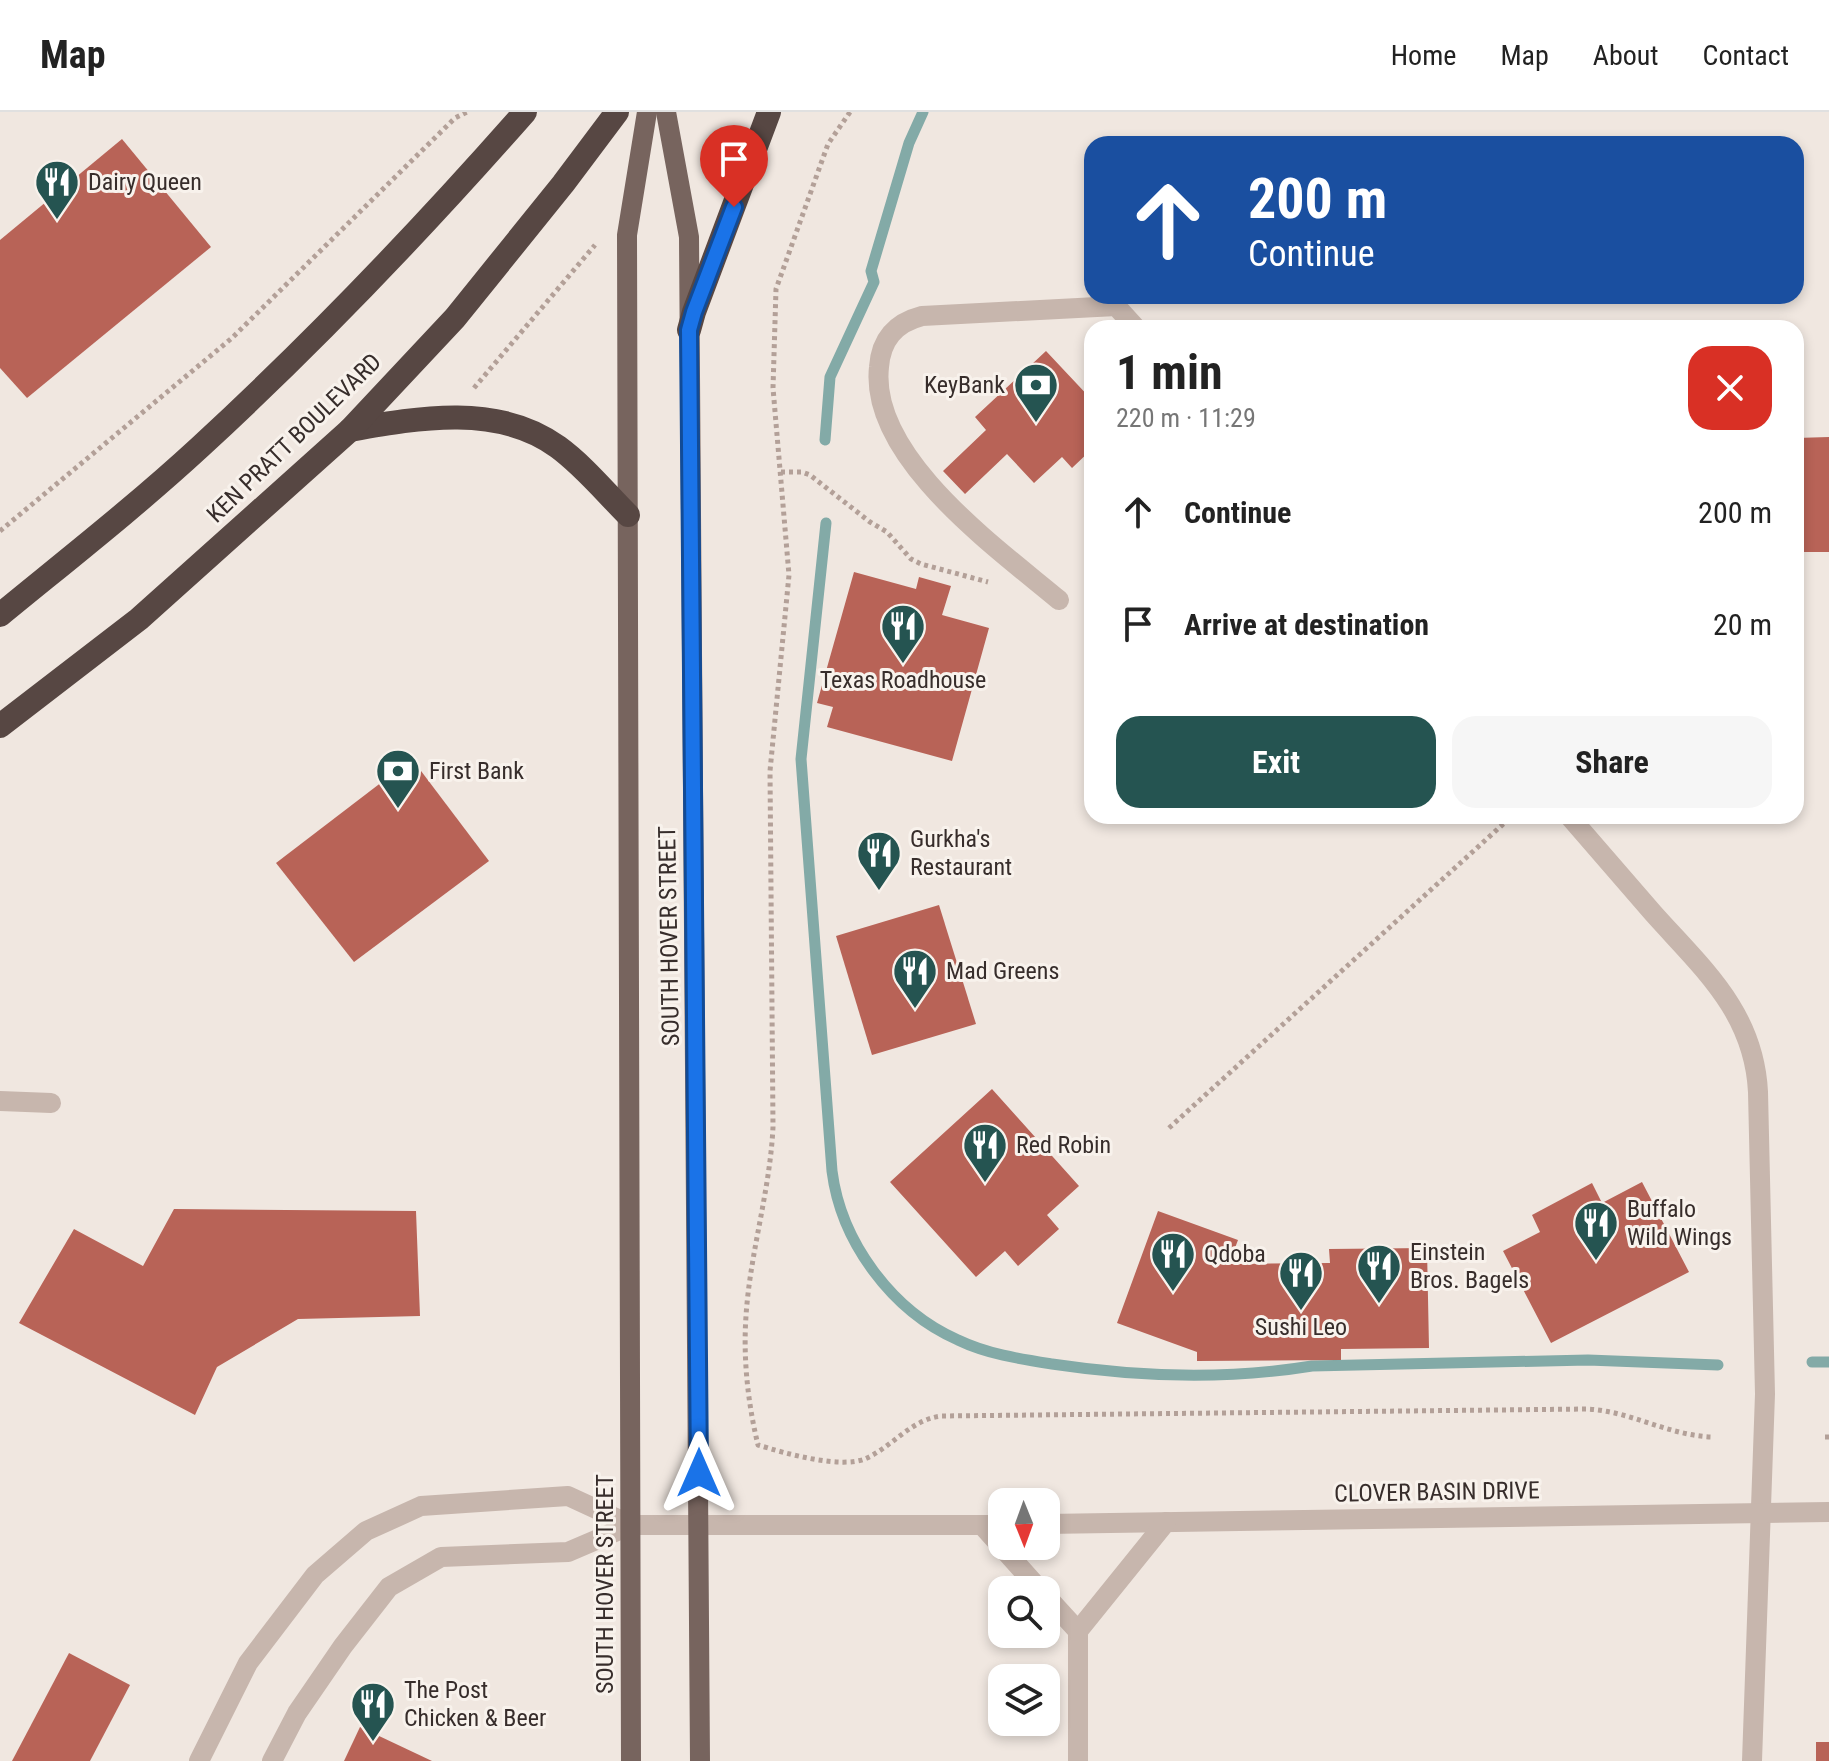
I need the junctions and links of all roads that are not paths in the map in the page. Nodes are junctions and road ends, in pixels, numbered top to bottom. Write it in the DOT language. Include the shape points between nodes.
graph roads {
  1 [pos="501,112"];
  2 [pos="525,112"];
  3 [pos="617,112"];
  4 [pos="647,112"];
  5 [pos="666,112"];
  6 [pos="769,112"];
  7 [pos="448,199"];
  8 [pos="1129,320"];
  9 [pos="689,330"];
  10 [pos="350,430"];
  11 [pos="628,515"];
  12 [pos="1059,600"];
  13 [pos="0,615"];
  14 [pos="0,726"];
  15 [pos="1576,824"];
  16 [pos="0,1101"];
  17 [pos="51,1103"];
  18 [pos="1829,1512"];
  19 [pos="1761,1513"];
  20 [pos="1166,1522"];
  21 [pos="1060,1524"];
  22 [pos="631,1525"];
  23 [pos="699,1525"];
  24 [pos="988,1525"];
  25 [pos="1060,1611"];
  26 [pos="1078,1631"];
  27 [pos="199,1761"];
  28 [pos="272,1761"];
  29 [pos="631,1761"];
  30 [pos="700,1761"];
  31 [pos="1078,1761"];
  32 [pos="1752,1761"];
  1 -- 7 [label="highway"];
  2 -- 7 [label="highway"];
  3 -- 10 [label="highway, KEN PRATT BOULEVARD" via="455,318"];
  4 -- 11 [label="main road, SOUTH HOVER STREET" via="627,235"];
  5 -- 9 [label="main road, SOUTH HOVER STREET" via="689,237"];
  6 -- 9 [label="highway"];
  7 -- 13 [label="highway" via="198,450"];
  8 -- 12 [label="street" via="1116,306 922,316 894,330 880,353 880,403 899,444 959,515"];
  9 -- 23 [label="main road, SOUTH HOVER STREET"];
  10 -- 11 [label="highway" via="412,419 461,418 524,428 568,455"];
  10 -- 14 [label="highway, KEN PRATT BOULEVARD" via="139,619"];
  11 -- 22 [label="main road, SOUTH HOVER STREET"];
  15 -- 19 [label="street" via="1723,992 1746,1031 1757,1076 1765,1394"];
  16 -- 17 [label="street"];
  18 -- 19 [label="street, CLOVER BASIN DRIVE"];
  19 -- 20 [label="street, CLOVER BASIN DRIVE"];
  19 -- 32 [label="street"];
  20 -- 21 [label="street, CLOVER BASIN DRIVE"];
  20 -- 26 [label="street"];
  22 -- 23 [label="street"];
  22 -- 27 [label="street" via="568,1496 421,1506 366,1531 315,1575 248,1663"];
  22 -- 28 [label="street" via="568,1552 441,1557 389,1587 297,1713"];
  22 -- 29 [label="main road, SOUTH HOVER STREET"];
  23 -- 24 [label="street"];
  23 -- 30 [label="main road, SOUTH HOVER STREET"];
  25 -- 26 [label="street"];
  26 -- 31 [label="street"];
}
